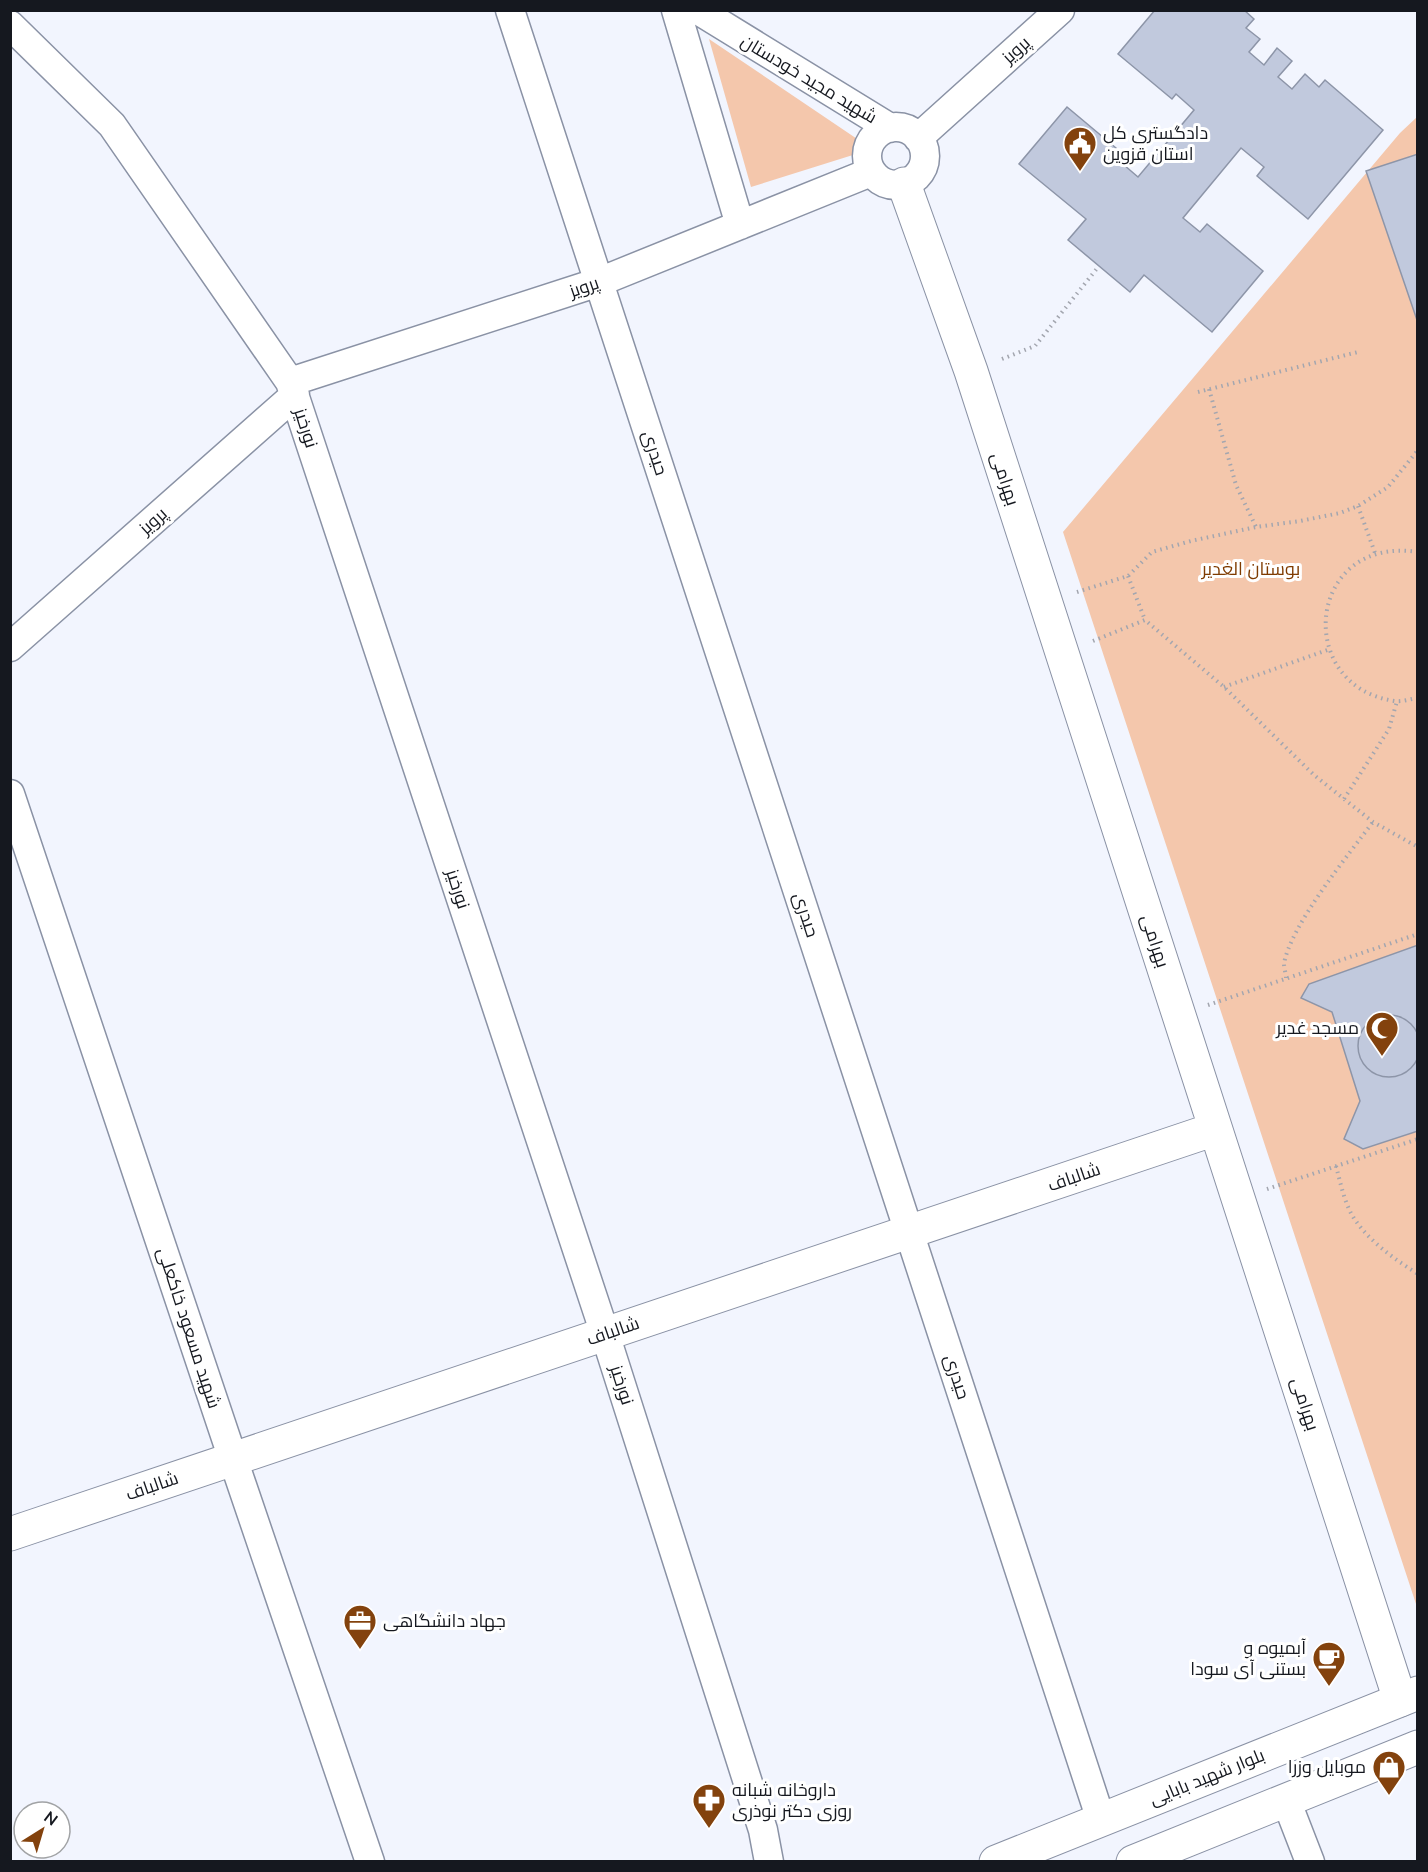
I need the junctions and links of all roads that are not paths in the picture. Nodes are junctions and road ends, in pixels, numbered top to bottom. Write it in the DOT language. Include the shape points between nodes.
graph roads {
  1 [pos="510,10"];
  2 [pos="676,10"];
  3 [pos="698,10"];
  4 [pos="1059,10"];
  5 [pos="10,25"];
  6 [pos="890,128"];
  7 [pos="918,138"];
  8 [pos="871,172"];
  9 [pos="904,184"];
  10 [pos="740,225"];
  11 [pos="599,282"];
  12 [pos="292,388"];
  13 [pos="10,647"];
  14 [pos="10,794"];
  15 [pos="1215,1129"];
  16 [pos="909,1232"];
  17 [pos="605,1334"];
  18 [pos="233,1459"];
  19 [pos="10,1534"];
  20 [pos="1409,1697"];
  21 [pos="1418,1747"];
  22 [pos="1286,1800"];
  23 [pos="1101,1820"];
  24 [pos="764,1830"];
  25 [pos="370,1862"];
  26 [pos="769,1862"];
  27 [pos="779,1862"];
  28 [pos="996,1862"];
  29 [pos="1133,1862"];
  30 [pos="1310,1862"];
  1 -- 11 [label="street, حیدری"];
  2 -- 10 [label="street"];
  3 -- 6 [label="street, شهید مجید خودستان"];
  4 -- 7 [label="street, پرویز"];
  5 -- 12 [label="street, نورخیز" via="112,125"];
  6 -- 7 [label="street" via="902,128"];
  6 -- 8 [label="street" via="870,142 866,154"];
  7 -- 9 [label="street" via="924,149 924,162 916,178"];
  8 -- 9 [label="street" via="880,181"];
  8 -- 10 [label="street, پرویز"];
  9 -- 15 [label="street, بهرامی" via="971,372"];
  10 -- 11 [label="street, پرویز"];
  11 -- 12 [label="street, پرویز"];
  11 -- 16 [label="street, حیدری"];
  12 -- 13 [label="street, پرویز"];
  12 -- 17 [label="street, نورخیز"];
  14 -- 18 [label="street, شهید مسعود خاکعلی"];
  15 -- 16 [label="street, شالباف"];
  15 -- 20 [label="street, بهرامی"];
  16 -- 17 [label="street, شالباف"];
  16 -- 23 [label="street, حیدری"];
  17 -- 18 [label="street, شالباف"];
  17 -- 24 [label="street, نورخیز"];
  18 -- 19 [label="street, شالباف"];
  18 -- 25 [label="street, شهید مسعود خاکعلی"];
  20 -- 23 [label="street, بلوار شهید بابایی"];
  21 -- 22 [label="street"];
  22 -- 29 [label="street"];
  22 -- 30 [label="street"];
  23 -- 28 [label="street, بلوار شهید بابایی"];
  24 -- 26 [label="street"];
  24 -- 27 [label="street"];
}
